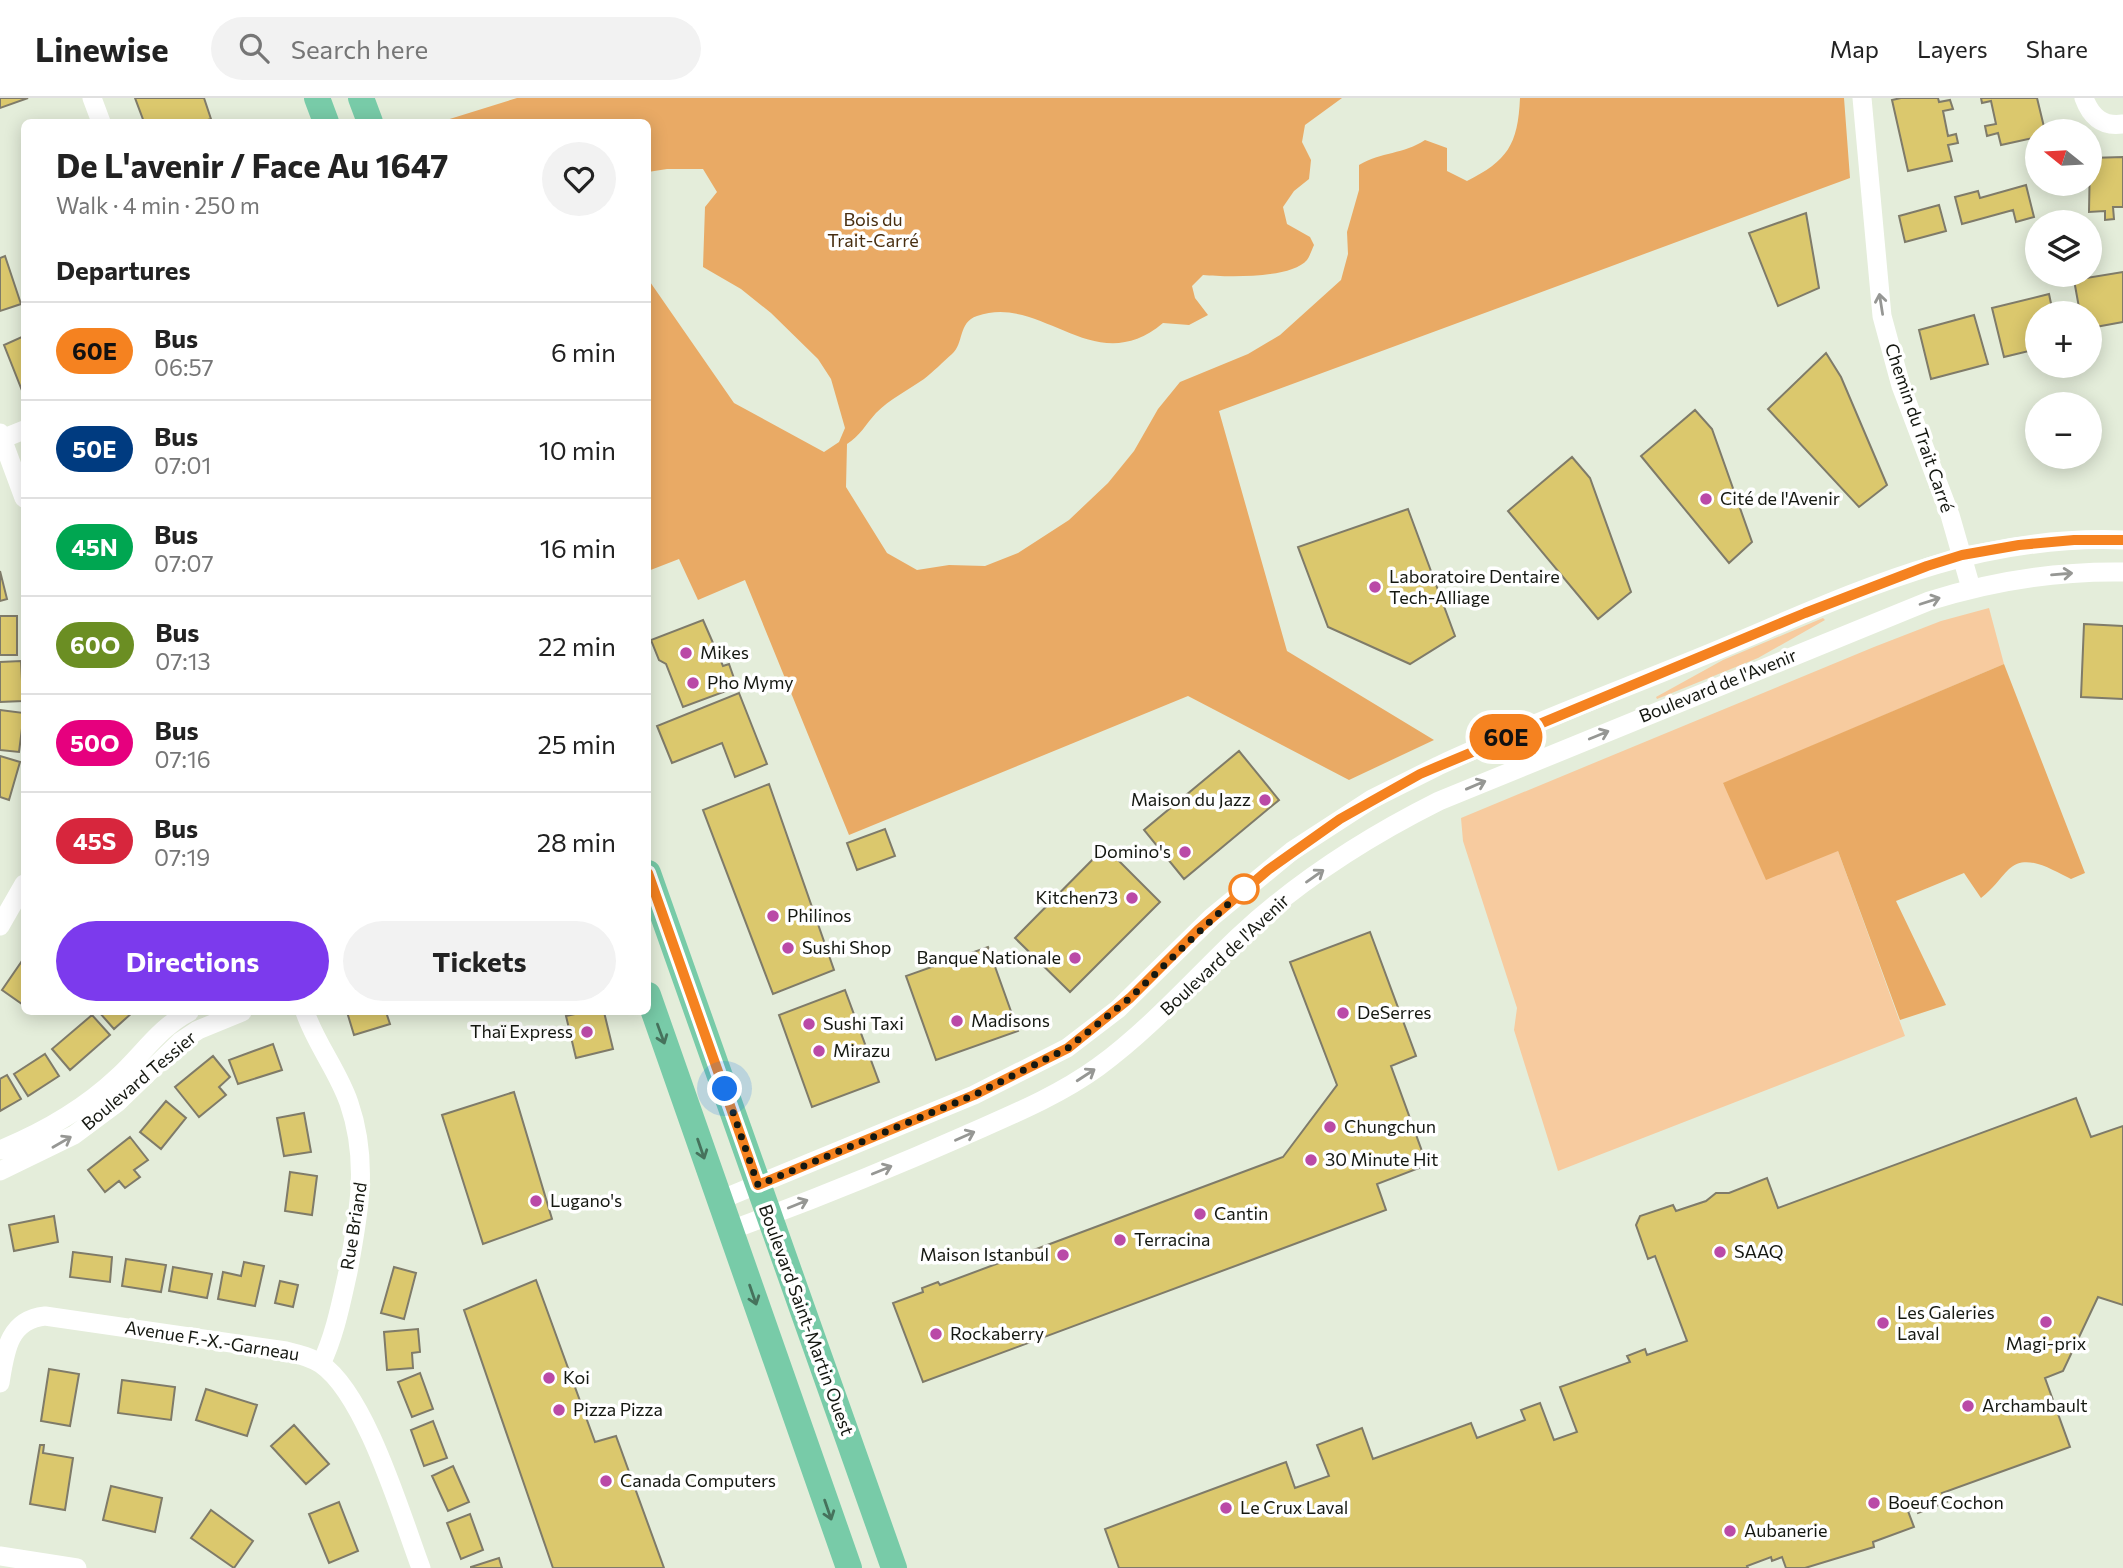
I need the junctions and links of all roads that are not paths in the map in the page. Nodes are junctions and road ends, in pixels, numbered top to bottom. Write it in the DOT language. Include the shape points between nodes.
graph roads {
  1 [pos="92,98"];
  2 [pos="317,98"];
  3 [pos="361,98"];
  4 [pos="1862,98"];
  5 [pos="2084,98"];
  6 [pos="100,119"];
  7 [pos="325,119"];
  8 [pos="369,119"];
  9 [pos="2123,124"];
  10 [pos="21,431"];
  11 [pos="1,436"];
  12 [pos="21,490"];
  13 [pos="2123,540"];
  14 [pos="1962,555"];
  15 [pos="2123,572"];
  16 [pos="1971,588"];
  17 [pos="651,882"];
  18 [pos="21,889"];
  19 [pos="0,926"];
  20 [pos="651,1004"];
  21 [pos="185,1015"];
  22 [pos="235,1015"];
  23 [pos="306,1015"];
  24 [pos="0,1150"];
  25 [pos="0,1171"];
  26 [pos="758,1185"];
  27 [pos="720,1200"];
  28 [pos="769,1216"];
  29 [pos="731,1230"];
  30 [pos="321,1364"];
  31 [pos="0,1382"];
  32 [pos="0,1556"];
  33 [pos="77,1568"];
  34 [pos="421,1568"];
  35 [pos="849,1568"];
  36 [pos="894,1568"];
  1 -- 6 [label="street"];
  2 -- 7 [label="main road"];
  3 -- 8 [label="main road"];
  14 -- 4 [label="street, Chemin du Trait Carré, one-way" via="1901,386 1882,316"];
  5 -- 9 [label="street" via="2099,120 2112,126"];
  10 -- 11 [label="street"];
  11 -- 12 [label="street"];
  13 -- 14 [label="street, Boulevard de l'Avenir" via="2048,541"];
  14 -- 16 [label="street, Chemin du Trait Carré"];
  14 -- 26 [label="street, Boulevard de l'Avenir" via="1885,581 1475,750 1385,792 1305,841 1268,870 1199,929 1130,998 1068,1048 974,1095"];
  16 -- 15 [label="street, Boulevard de l'Avenir, one-way" via="2065,573"];
  28 -- 16 [label="street, Boulevard de l'Avenir, one-way" via="993,1124 1073,1083 1136,1037 1239,936 1289,895 1406,818 1480,783 1889,615"];
  17 -- 26 [label="main road, Boulevard Saint-Martin Ouest"];
  18 -- 19 [label="street"];
  20 -- 27 [label="main road, one-way"];
  21 -- 24 [label="street, Boulevard Tessier" via="90,1101 57,1123"];
  25 -- 22 [label="street, Boulevard Tessier, one-way" via="74,1135 117,1103 180,1042"];
  23 -- 30 [label="street, Rue Briand" via="348,1099 362,1171 359,1215 341,1305"];
  26 -- 27 [label="street, Boulevard de l'Avenir"];
  26 -- 28 [label="main road, Boulevard Saint-Martin Ouest"];
  27 -- 29 [label="main road"];
  28 -- 29 [label="street, Boulevard de l'Avenir"];
  28 -- 36 [label="main road, Boulevard Saint-Martin Ouest"];
  29 -- 35 [label="main road, one-way"];
  30 -- 31 [label="street, Avenue F.-X.-Garneau" via="286,1351 45,1316 22,1323 11,1335"];
  30 -- 34 [label="street, Avenue F.-X.-Garneau" via="359,1409"];
  32 -- 33 [label="street"];
}
